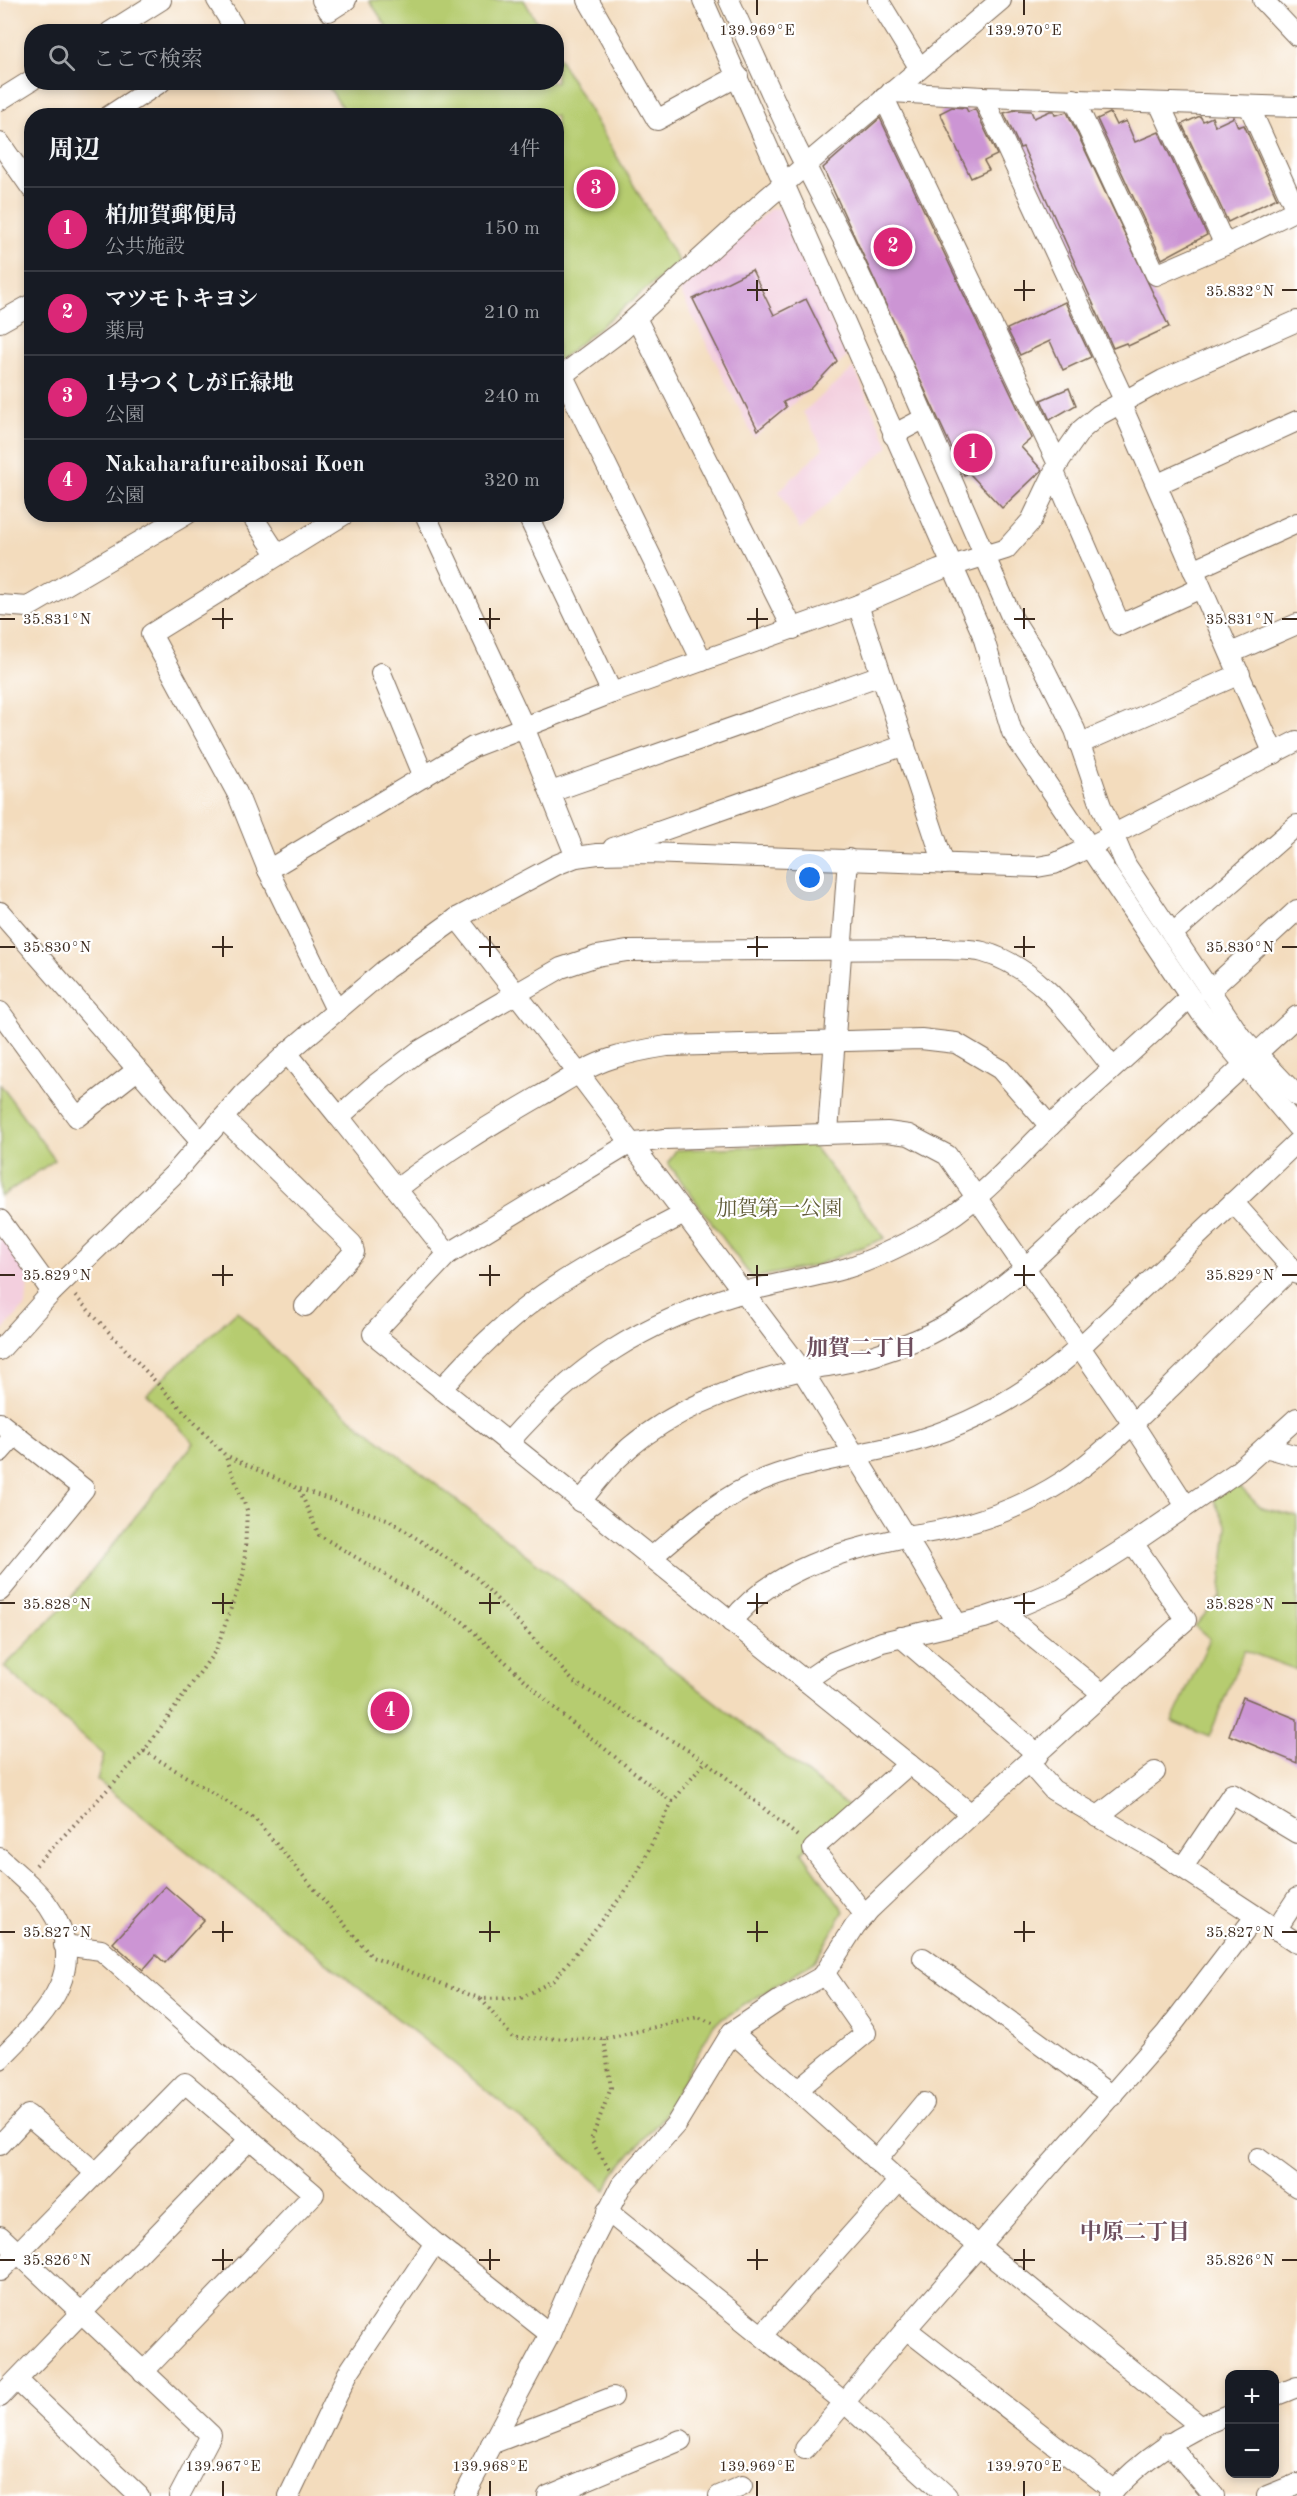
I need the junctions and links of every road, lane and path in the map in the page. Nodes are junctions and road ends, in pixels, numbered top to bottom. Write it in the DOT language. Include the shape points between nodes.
graph roads {
  1 [pos="161,0"];
  2 [pos="217,0"];
  3 [pos="322,0"];
  4 [pos="346,0"];
  5 [pos="588,0"];
  6 [pos="703,0"];
  7 [pos="729,0"];
  8 [pos="878,0"];
  9 [pos="1001,0"];
  10 [pos="1263,0"];
  11 [pos="123,24"];
  12 [pos="232,24"];
  13 [pos="1294,28"];
  14 [pos="919,67"];
  15 [pos="738,76"];
  16 [pos="24,85"];
  17 [pos="149,90"];
  18 [pos="887,95"];
  19 [pos="983,98"];
  20 [pos="1074,99"];
  21 [pos="0,100"];
  22 [pos="1159,103"];
  23 [pos="1249,106"];
  24 [pos="1297,107"];
  25 [pos="121,108"];
  26 [pos="0,143"];
  27 [pos="24,166"];
  28 [pos="806,166"];
  29 [pos="784,183"];
  30 [pos="1225,244"];
  31 [pos="24,308"];
  32 [pos="636,318"];
  33 [pos="1297,321"];
  34 [pos="0,322"];
  35 [pos="564,375"];
  36 [pos="564,386"];
  37 [pos="1123,403"];
  38 [pos="925,418"];
  39 [pos="1297,421"];
  40 [pos="893,435"];
  41 [pos="1056,468"];
  42 [pos="1158,484"];
  43 [pos="174,522"];
  44 [pos="256,522"];
  45 [pos="331,522"];
  46 [pos="429,522"];
  47 [pos="530,522"];
  48 [pos="1297,524"];
  49 [pos="277,554"];
  50 [pos="985,556"];
  51 [pos="952,566"];
  52 [pos="1193,570"];
  53 [pos="1201,588"];
  54 [pos="858,604"];
  55 [pos="0,605"];
  56 [pos="1297,624"];
  57 [pos="793,629"];
  58 [pos="1231,654"];
  59 [pos="702,661"];
  60 [pos="381,673"];
  61 [pos="881,675"];
  62 [pos="1240,675"];
  63 [pos="612,693"];
  64 [pos="524,727"];
  65 [pos="1297,741"];
  66 [pos="1079,744"];
  67 [pos="905,745"];
  68 [pos="1274,754"];
  69 [pos="423,777"];
  70 [pos="551,792"];
  71 [pos="1297,825"];
  72 [pos="1113,834"];
  73 [pos="1089,846"];
  74 [pos="597,854"];
  75 [pos="576,857"];
  76 [pos="849,859"];
  77 [pos="944,864"];
  78 [pos="268,870"];
  79 [pos="1297,910"];
  80 [pos="0,912"];
  81 [pos="457,918"];
  82 [pos="1172,934"];
  83 [pos="842,949"];
  84 [pos="1209,991"];
  85 [pos="515,994"];
  86 [pos="1190,998"];
  87 [pos="336,1010"];
  88 [pos="0,1012"];
  89 [pos="1297,1016"];
  90 [pos="834,1042"];
  91 [pos="287,1053"];
  92 [pos="1251,1061"];
  93 [pos="1113,1068"];
  94 [pos="137,1070"];
  95 [pos="579,1074"];
  96 [pos="1297,1096"];
  97 [pos="339,1117"];
  98 [pos="222,1118"];
  99 [pos="1050,1126"];
  100 [pos="1297,1127"];
  101 [pos="828,1133"];
  102 [pos="201,1142"];
  103 [pos="1297,1142"];
  104 [pos="629,1144"];
  105 [pos="397,1189"];
  106 [pos="977,1197"];
  107 [pos="1233,1202"];
  108 [pos="684,1214"];
  109 [pos="0,1220"];
  110 [pos="448,1254"];
  111 [pos="1026,1267"];
  112 [pos="1294,1271"];
  113 [pos="57,1287"];
  114 [pos="743,1293"];
  115 [pos="305,1306"];
  116 [pos="1079,1348"];
  117 [pos="0,1350"];
  118 [pos="802,1370"];
  119 [pos="441,1389"];
  120 [pos="1297,1418"];
  121 [pos="1133,1424"];
  122 [pos="8,1429"];
  123 [pos="508,1443"];
  124 [pos="1265,1447"];
  125 [pos="0,1452"];
  126 [pos="225,1455"];
  127 [pos="855,1455"];
  128 [pos="1297,1456"];
  129 [pos="300,1489"];
  130 [pos="580,1502"];
  131 [pos="1186,1506"];
  132 [pos="905,1537"];
  133 [pos="1133,1543"];
  134 [pos="651,1558"];
  135 [pos="0,1591"];
  136 [pos="1002,1612"];
  137 [pos="731,1622"];
  138 [pos="957,1624"];
  139 [pos="901,1637"];
  140 [pos="805,1681"];
  141 [pos="1103,1694"];
  142 [pos="144,1751"];
  143 [pos="1034,1759"];
  144 [pos="706,1761"];
  145 [pos="909,1764"];
  146 [pos="1155,1772"];
  147 [pos="672,1802"];
  148 [pos="970,1813"];
  149 [pos="1097,1817"];
  150 [pos="1297,1833"];
  151 [pos="813,1848"];
  152 [pos="0,1858"];
  153 [pos="1183,1867"];
  154 [pos="23,1880"];
  155 [pos="1297,1898"];
  156 [pos="865,1915"];
  157 [pos="1255,1917"];
  158 [pos="1276,1930"];
  159 [pos="1297,1943"];
  160 [pos="64,1945"];
  161 [pos="923,1958"];
  162 [pos="825,1974"];
  163 [pos="481,1999"];
  164 [pos="732,2032"];
  165 [pos="604,2038"];
  166 [pos="0,2059"];
  167 [pos="797,2090"];
  168 [pos="1112,2096"];
  169 [pos="924,2103"];
  170 [pos="250,2139"];
  171 [pos="0,2145"];
  172 [pos="1258,2158"];
  173 [pos="876,2161"];
  174 [pos="96,2174"];
  175 [pos="899,2181"];
  176 [pos="621,2186"];
  177 [pos="1297,2187"];
  178 [pos="607,2211"];
  179 [pos="0,2236"];
  180 [pos="435,2243"];
  181 [pos="978,2247"];
  182 [pos="18,2253"];
  183 [pos="0,2271"];
  184 [pos="81,2313"];
  185 [pos="906,2329"];
  186 [pos="550,2334"];
  187 [pos="762,2335"];
  188 [pos="143,2372"];
  189 [pos="17,2380"];
  190 [pos="1297,2387"];
  191 [pos="1279,2394"];
  192 [pos="0,2397"];
  193 [pos="613,2397"];
  194 [pos="844,2402"];
  195 [pos="1225,2416"];
  196 [pos="1200,2426"];
  197 [pos="681,2440"];
  198 [pos="1168,2443"];
  199 [pos="491,2444"];
  200 [pos="806,2449"];
  201 [pos="1297,2484"];
  202 [pos="742,2486"];
  203 [pos="1111,2493"];
  204 [pos="139,2496"];
  205 [pos="179,2496"];
  206 [pos="289,2496"];
  207 [pos="464,2496"];
  208 [pos="548,2496"];
  209 [pos="719,2496"];
  210 [pos="947,2496"];
  211 [pos="1214,2496"];
  212 [pos="1267,2496"];
  1 -- 11 [label="street"];
  2 -- 12 [label="street"];
  3 -- 4 [label="street" via="329,11"];
  5 -- 15 [label="street" via="657,120"];
  6 -- 15 [label="street"];
  7 -- 28 [label="street"];
  8 -- 14 [label="street"];
  9 -- 14 [label="street"];
  10 -- 13 [label="street"];
  14 -- 18 [label="street"];
  15 -- 29 [label="street"];
  16 -- 21 [label="street"];
  17 -- 25 [label="street"];
  18 -- 19 [label="street"];
  18 -- 28 [label="street"];
  18 -- 41 [label="street"];
  19 -- 20 [label="street"];
  19 -- 37 [label="street"];
  20 -- 22 [label="street"];
  20 -- 30 [label="street" via="1156,275"];
  22 -- 23 [label="street"];
  22 -- 30 [label="street"];
  23 -- 24 [label="street"];
  23 -- 30 [label="street" via="1296,210"];
  26 -- 27 [label="street"];
  28 -- 29 [label="street"];
  28 -- 38 [label="street"];
  29 -- 32 [label="street"];
  29 -- 40 [label="street"];
  31 -- 34 [label="street"];
  32 -- 35 [label="street"];
  32 -- 57 [label="street"];
  33 -- 37 [label="street" via="1162,380"];
  36 -- 59 [label="street"];
  37 -- 41 [label="street" via="1081,430"];
  37 -- 42 [label="street"];
  38 -- 40 [label="street"];
  38 -- 50 [label="street"];
  39 -- 42 [label="street"];
  40 -- 51 [label="street"];
  41 -- 50 [label="street" via="1031,521 1006,549"];
  41 -- 53 [label="street" via="1120,625"];
  42 -- 52 [label="street"];
  43 -- 55 [label="street" via="28,607"];
  44 -- 49 [label="street"];
  45 -- 49 [label="street"];
  46 -- 64 [label="street"];
  47 -- 63 [label="street"];
  48 -- 52 [label="street"];
  49 -- 78 [label="street" via="151,634 237,793"];
  50 -- 51 [label="street"];
  50 -- 66 [label="street" via="1011,616 1042,666"];
  51 -- 54 [label="street"];
  51 -- 73 [label="street" via="982,633 1012,732"];
  52 -- 53 [label="street"];
  53 -- 58 [label="street"];
  54 -- 57 [label="street"];
  54 -- 61 [label="street"];
  56 -- 58 [label="street"];
  57 -- 59 [label="street"];
  58 -- 62 [label="street"];
  59 -- 63 [label="street"];
  60 -- 69 [label="street"];
  61 -- 67 [label="street"];
  61 -- 70 [label="street"];
  62 -- 66 [label="street"];
  62 -- 68 [label="street"];
  63 -- 64 [label="street"];
  64 -- 69 [label="street" via="473,747"];
  64 -- 70 [label="street"];
  65 -- 68 [label="street"];
  66 -- 72 [label="street"];
  67 -- 74 [label="street"];
  67 -- 77 [label="street"];
  68 -- 72 [label="street"];
  69 -- 78 [label="street"];
  70 -- 75 [label="street"];
  71 -- 82 [label="street"];
  72 -- 73 [label="street"];
  72 -- 82 [label="street" via="1126,865"];
  73 -- 77 [label="street" via="1053,864 1037,867"];
  73 -- 86 [label="street"];
  74 -- 75 [label="street"];
  74 -- 76 [label="street"];
  75 -- 81 [label="street" via="503,891"];
  76 -- 77 [label="street"];
  76 -- 83 [label="street"];
  78 -- 87 [label="street"];
  79 -- 84 [label="street"];
  80 -- 94 [label="street"];
  81 -- 85 [label="street"];
  81 -- 87 [label="street"];
  82 -- 84 [label="street"];
  83 -- 85 [label="street" via="627,951 561,968"];
  83 -- 90 [label="street"];
  83 -- 93 [label="street" via="982,951 1014,964 1050,992"];
  84 -- 92 [label="street" via="1241,1038"];
  85 -- 95 [label="street"];
  85 -- 97 [label="street" via="419,1051"];
  86 -- 92 [label="street"];
  86 -- 93 [label="street"];
  87 -- 91 [label="street"];
  88 -- 94 [label="street" via="77,1117"];
  89 -- 92 [label="street"];
  90 -- 95 [label="street" via="667,1046 611,1058"];
  90 -- 99 [label="street" via="921,1039 957,1043 999,1069"];
  90 -- 101 [label="street"];
  91 -- 97 [label="street"];
  91 -- 98 [label="street"];
  92 -- 96 [label="street"];
  92 -- 100 [label="street"];
  92 -- 111 [label="street"];
  93 -- 99 [label="street"];
  94 -- 102 [label="street"];
  95 -- 104 [label="street"];
  95 -- 105 [label="street" via="475,1134"];
  97 -- 105 [label="street"];
  98 -- 102 [label="street"];
  98 -- 115 [label="street" via="352,1244 354,1252"];
  99 -- 106 [label="street"];
  101 -- 104 [label="street" via="665,1139"];
  101 -- 106 [label="street" via="909,1135 947,1155"];
  102 -- 113 [label="street" via="173,1175"];
  103 -- 107 [label="street"];
  104 -- 108 [label="street"];
  104 -- 110 [label="street"];
  105 -- 110 [label="street"];
  106 -- 111 [label="street"];
  106 -- 114 [label="street" via="932,1229 884,1254 847,1268"];
  107 -- 112 [label="street"];
  107 -- 116 [label="street"];
  108 -- 114 [label="street"];
  108 -- 119 [label="street" via="533,1302 474,1353"];
  109 -- 113 [label="street"];
  110 -- 119 [label="street" via="373,1334"];
  111 -- 116 [label="street"];
  111 -- 118 [label="street" via="954,1320 917,1340 844,1363"];
  112 -- 121 [label="street"];
  113 -- 117 [label="street"];
  113 -- 126 [label="path"];
  114 -- 118 [label="street"];
  114 -- 123 [label="street" via="664,1321 633,1337 556,1391"];
  116 -- 121 [label="street"];
  116 -- 127 [label="street" via="1049,1375 974,1420"];
  118 -- 127 [label="street"];
  118 -- 130 [label="street" via="730,1391 677,1416 616,1460"];
  119 -- 123 [label="street"];
  120 -- 124 [label="street"];
  121 -- 131 [label="street"];
  121 -- 132 [label="street" via="1064,1481 1036,1497 970,1523"];
  122 -- 125 [label="street"];
  122 -- 135 [label="street" via="84,1489"];
  123 -- 130 [label="street"];
  124 -- 128 [label="street"];
  124 -- 131 [label="street" via="1237,1472"];
  126 -- 129 [label="path"];
  126 -- 142 [label="path" via="247,1510 244,1572 216,1650"];
  127 -- 132 [label="street"];
  127 -- 134 [label="street" via="828,1459 766,1479 686,1527"];
  129 -- 144 [label="path" via="387,1519 477,1578 574,1682"];
  129 -- 147 [label="path" via="319,1535 463,1622 562,1715"];
  130 -- 134 [label="street"];
  131 -- 133 [label="street"];
  132 -- 137 [label="street" via="851,1551 789,1575 743,1606"];
  132 -- 138 [label="street"];
  133 -- 136 [label="street" via="1062,1588"];
  133 -- 141 [label="street" via="1186,1620"];
  134 -- 137 [label="street"];
  136 -- 138 [label="street"];
  136 -- 141 [label="street"];
  137 -- 140 [label="street"];
  138 -- 139 [label="street"];
  139 -- 140 [label="street" via="833,1662"];
  139 -- 143 [label="street"];
  140 -- 145 [label="street"];
  141 -- 143 [label="street"];
  142 -- 154 [label="path"];
  142 -- 163 [label="path" via="255,1819 372,1956"];
  143 -- 148 [label="street"];
  143 -- 149 [label="street" via="1053,1790"];
  144 -- 147 [label="path"];
  144 -- 151 [label="path"];
  145 -- 148 [label="street"];
  145 -- 151 [label="street"];
  146 -- 149 [label="street"];
  147 -- 163 [label="path" via="625,1892 555,1980 521,1998"];
  148 -- 156 [label="street"];
  149 -- 153 [label="street"];
  150 -- 153 [label="street" via="1232,1794"];
  151 -- 156 [label="street"];
  152 -- 154 [label="street"];
  153 -- 157 [label="street"];
  154 -- 160 [label="street" via="48,1906 63,1934"];
  155 -- 158 [label="street"];
  156 -- 162 [label="street"];
  157 -- 158 [label="street"];
  157 -- 168 [label="street"];
  158 -- 159 [label="street"];
  160 -- 166 [label="street" via="66,1965 54,2001"];
  160 -- 180 [label="street" via="101,1950"];
  161 -- 168 [label="street"];
  162 -- 164 [label="street"];
  162 -- 167 [label="street" via="866,2033"];
  163 -- 165 [label="path" via="513,2038"];
  164 -- 165 [label="path" via="698,2017"];
  164 -- 167 [label="street"];
  164 -- 176 [label="street" via="676,2124"];
  165 -- 176 [label="path" via="611,2088 591,2140"];
  167 -- 173 [label="street"];
  168 -- 181 [label="street"];
  169 -- 173 [label="street"];
  170 -- 174 [label="street" via="184,2083"];
  170 -- 184 [label="street"];
  170 -- 188 [label="street" via="314,2194"];
  171 -- 174 [label="street" via="28,2115"];
  172 -- 177 [label="street"];
  173 -- 175 [label="street"];
  174 -- 182 [label="street"];
  175 -- 181 [label="street"];
  175 -- 187 [label="street"];
  176 -- 178 [label="street"];
  178 -- 186 [label="street"];
  178 -- 187 [label="street"];
  179 -- 182 [label="street"];
  180 -- 186 [label="street"];
  180 -- 206 [label="street" via="348,2373"];
  181 -- 185 [label="street"];
  181 -- 196 [label="street"];
  182 -- 183 [label="street"];
  182 -- 184 [label="street"];
  184 -- 188 [label="street"];
  184 -- 189 [label="street"];
  185 -- 194 [label="street"];
  185 -- 203 [label="street"];
  186 -- 199 [label="street"];
  187 -- 194 [label="street"];
  188 -- 205 [label="street" via="211,2435"];
  189 -- 192 [label="street"];
  189 -- 204 [label="street"];
  190 -- 191 [label="street"];
  193 -- 199 [label="street"];
  194 -- 200 [label="street"];
  194 -- 210 [label="street"];
  195 -- 196 [label="street"];
  196 -- 198 [label="street"];
  197 -- 208 [label="street"];
  198 -- 203 [label="street"];
  198 -- 211 [label="street"];
  199 -- 207 [label="street"];
  201 -- 212 [label="street"];
  202 -- 209 [label="street"];
}
